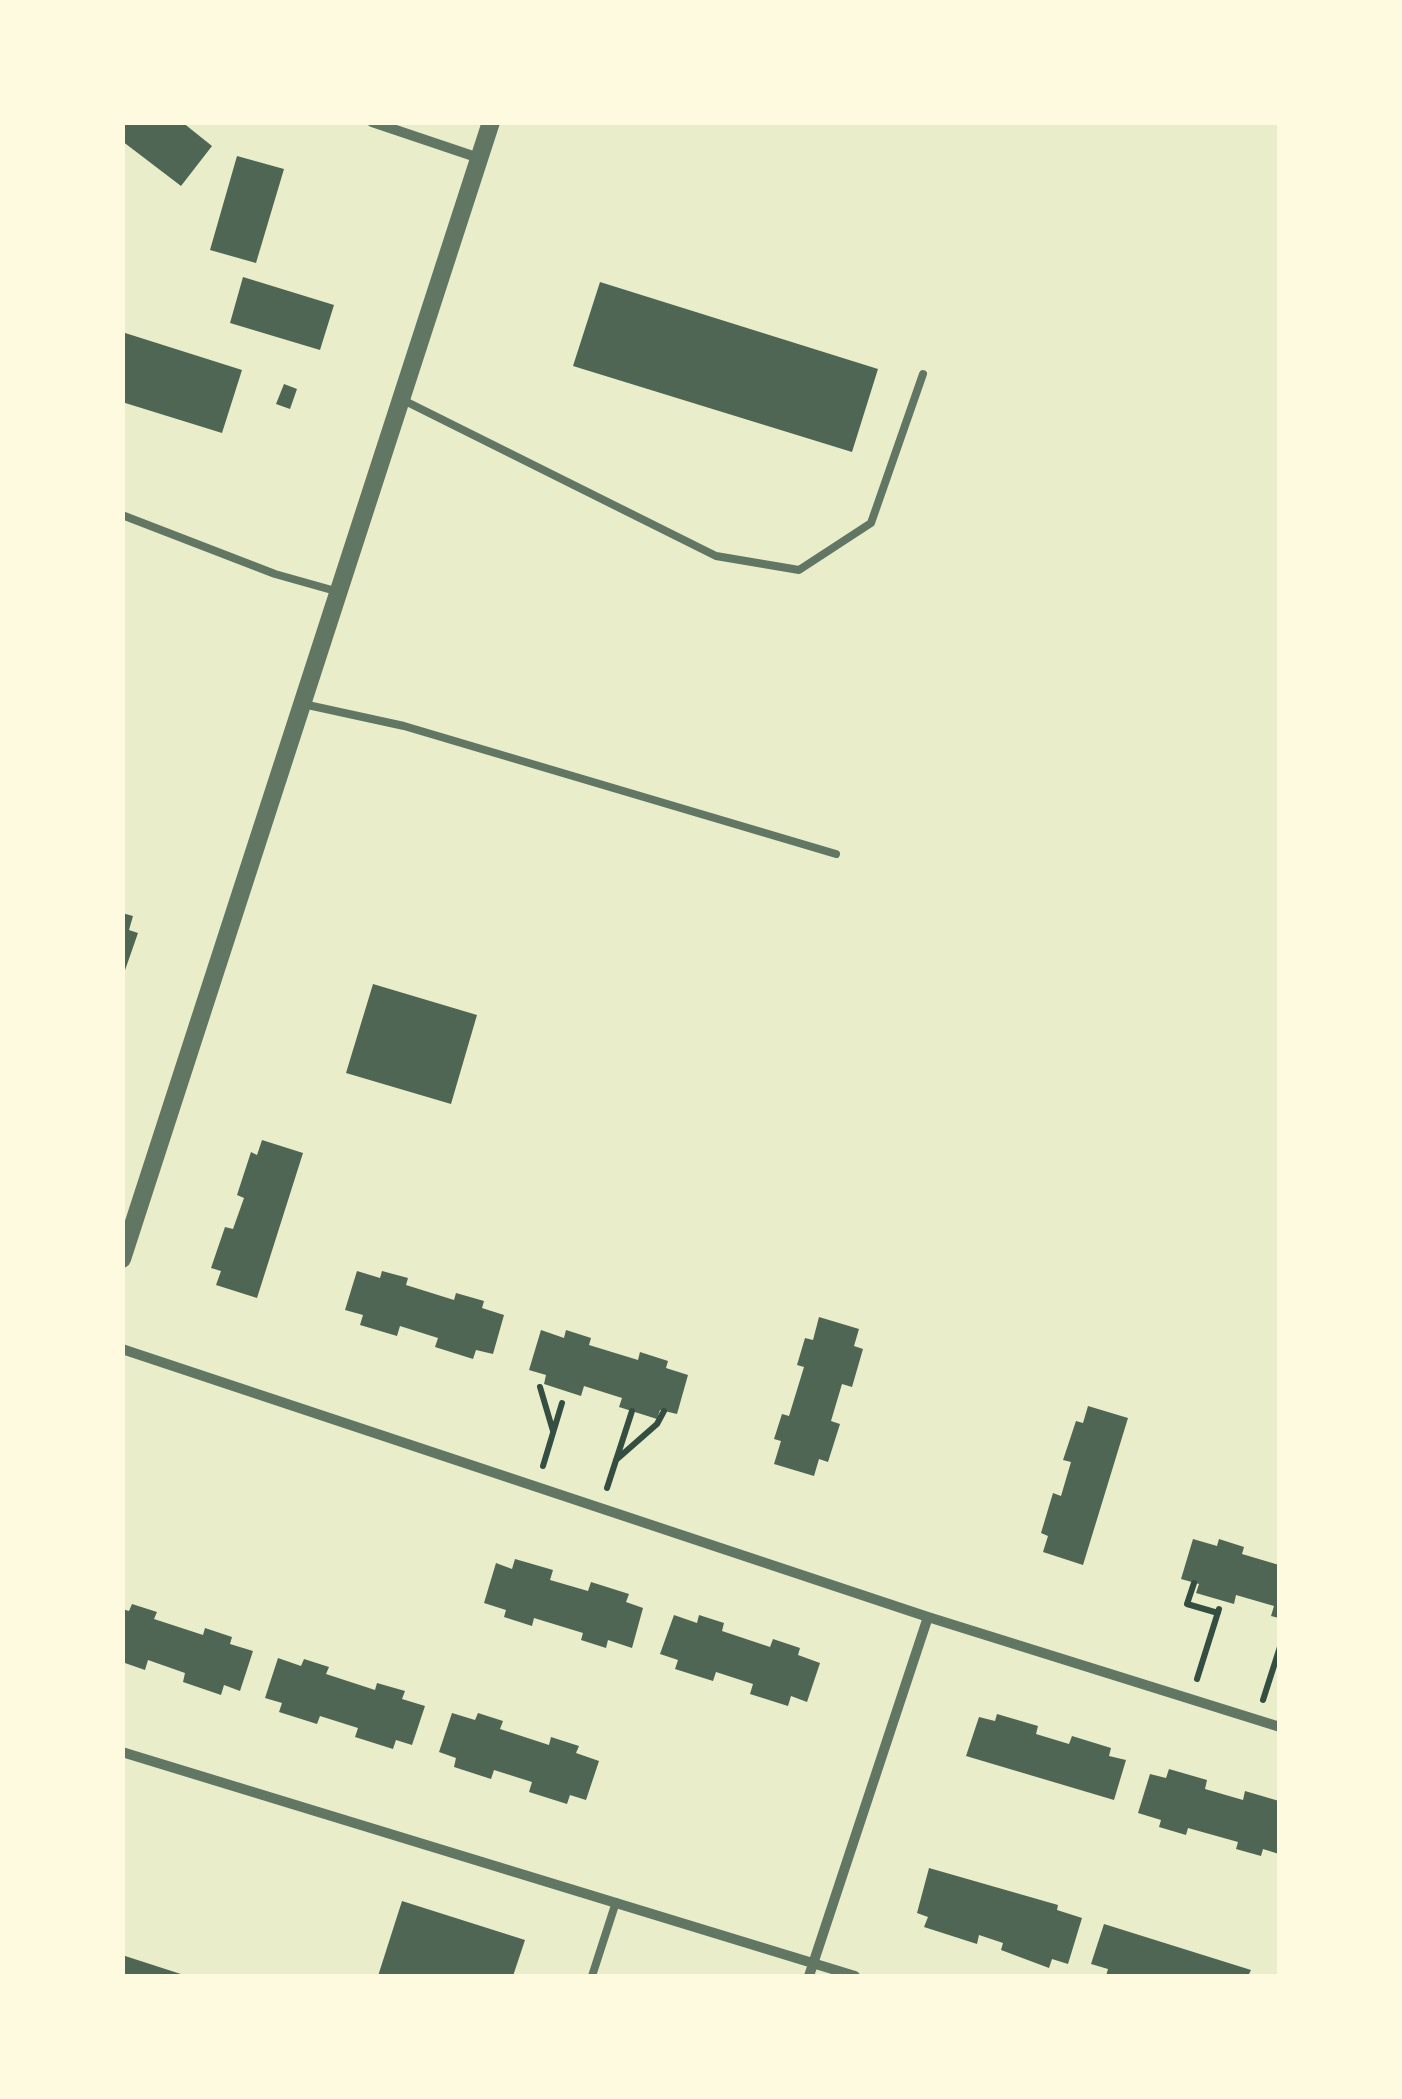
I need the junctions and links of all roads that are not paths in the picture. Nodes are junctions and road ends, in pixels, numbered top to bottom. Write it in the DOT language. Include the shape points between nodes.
graph roads {
  1 [pos="372,122"];
  2 [pos="491,122"];
  3 [pos="479,158"];
  4 [pos="923,374"];
  5 [pos="401,400"];
  6 [pos="122,515"];
  7 [pos="339,592"];
  8 [pos="303,704"];
  9 [pos="836,854"];
  10 [pos="122,1259"];
  11 [pos="122,1350"];
  12 [pos="928,1617"];
  13 [pos="1280,1727"];
  14 [pos="122,1752"];
  15 [pos="616,1902"];
  16 [pos="814,1962"];
  17 [pos="592,1976"];
  18 [pos="809,1976"];
  19 [pos="856,1976"];
  1 -- 3 [label="street"];
  2 -- 3 [label="street"];
  3 -- 5 [label="street"];
  4 -- 5 [label="lane" via="871,522 799,570 716,556"];
  5 -- 7 [label="street"];
  6 -- 7 [label="lane"];
  7 -- 8 [label="street"];
  8 -- 9 [label="lane" via="404,726"];
  8 -- 10 [label="street"];
  11 -- 12 [label="street"];
  12 -- 13 [label="street"];
  12 -- 16 [label="street"];
  14 -- 15 [label="street"];
  15 -- 16 [label="street"];
  15 -- 17 [label="lane"];
  16 -- 18 [label="street"];
  16 -- 19 [label="street"];
}
